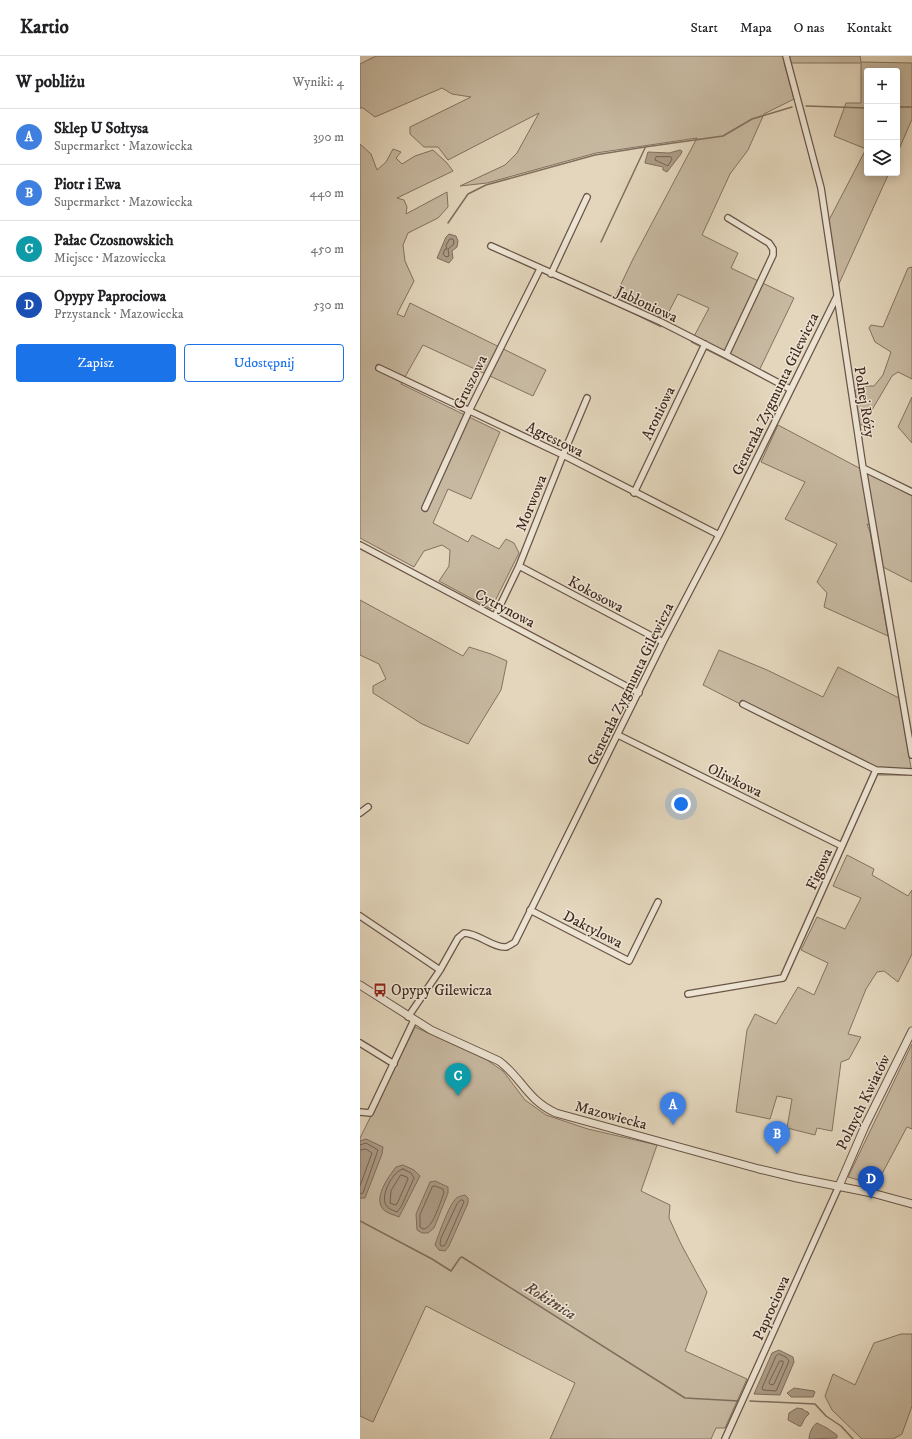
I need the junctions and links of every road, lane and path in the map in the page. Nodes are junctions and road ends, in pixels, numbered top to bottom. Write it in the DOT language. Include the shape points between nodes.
graph roads {
  1 [pos="786,56"];
  2 [pos="587,197"];
  3 [pos="728,218"];
  4 [pos="491,246"];
  5 [pos="540,269"];
  6 [pos="551,274"];
  7 [pos="837,296"];
  8 [pos="705,344"];
  9 [pos="726,355"];
  10 [pos="379,368"];
  11 [pos="790,389"];
  12 [pos="587,398"];
  13 [pos="469,411"];
  14 [pos="563,456"];
  15 [pos="863,468"];
  16 [pos="911,490"];
  17 [pos="634,492"];
  18 [pos="425,508"];
  19 [pos="719,536"];
  20 [pos="360,545"];
  21 [pos="519,566"];
  22 [pos="495,616"];
  23 [pos="662,642"];
  24 [pos="639,692"];
  25 [pos="743,704"];
  26 [pos="618,735"];
  27 [pos="912,755"];
  28 [pos="876,770"];
  29 [pos="912,772"];
  30 [pos="368,807"];
  31 [pos="360,813"];
  32 [pos="842,846"];
  33 [pos="658,902"];
  34 [pos="530,910"];
  35 [pos="360,916"];
  36 [pos="440,970"];
  37 [pos="360,985"];
  38 [pos="688,994"];
  39 [pos="411,1019"];
  40 [pos="912,1031"];
  41 [pos="360,1043"];
  42 [pos="394,1064"];
  43 [pos="360,1112"];
  44 [pos="839,1186"];
  45 [pos="912,1204"];
  46 [pos="725,1439"];
  1 -- 7 [label="street, Polnej Róży" via="821,188"];
  2 -- 6 [label="street"];
  3 -- 9 [label="street" via="769,243 773,255"];
  4 -- 5 [label="street, Jabłoniowa"];
  5 -- 6 [label="street, Jabłoniowa"];
  5 -- 13 [label="street, Gruszowa"];
  6 -- 8 [label="street, Jabłoniowa"];
  7 -- 11 [label="street, Generała Zygmunta Gilewicza"];
  7 -- 15 [label="street, Polnej Róży"];
  8 -- 9 [label="street, Jabłoniowa"];
  8 -- 17 [label="street, Aroniowa"];
  9 -- 11 [label="street, Jabłoniowa"];
  10 -- 13 [label="street, Agrestowa"];
  11 -- 19 [label="street, Generała Zygmunta Gilewicza"];
  12 -- 14 [label="street, Morwowa"];
  13 -- 14 [label="street, Agrestowa"];
  13 -- 18 [label="street, Gruszowa"];
  14 -- 17 [label="street, Agrestowa"];
  14 -- 21 [label="street, Morwowa"];
  15 -- 16 [label="street"];
  15 -- 27 [label="street, Polnej Róży"];
  17 -- 19 [label="street, Agrestowa"];
  19 -- 23 [label="street, Generała Zygmunta Gilewicza"];
  20 -- 22 [label="street, Cytrynowa"];
  21 -- 22 [label="street, Morwowa"];
  21 -- 23 [label="street, Kokosowa"];
  22 -- 24 [label="street, Cytrynowa"];
  23 -- 24 [label="street, Generała Zygmunta Gilewicza"];
  24 -- 26 [label="street, Generała Zygmunta Gilewicza"];
  25 -- 28 [label="street"];
  26 -- 32 [label="street, Oliwkowa"];
  26 -- 34 [label="street, Generała Zygmunta Gilewicza"];
  28 -- 29 [label="street"];
  28 -- 32 [label="street, Figowa"];
  30 -- 31 [label="street"];
  32 -- 38 [label="street, Figowa" via="783,978"];
  33 -- 34 [label="street, Daktylowa" via="629,961"];
  34 -- 36 [label="street, Generała Zygmunta Gilewicza" via="515,942 507,947 499,946 471,933 464,933 458,938"];
  35 -- 36 [label="street"];
  36 -- 39 [label="street, Generała Zygmunta Gilewicza"];
  37 -- 39 [label="street, Mazowiecka"];
  39 -- 42 [label="street, Generała Zygmunta Gilewicza"];
  39 -- 44 [label="street, Mazowiecka" via="452,1041 499,1061 538,1103 556,1113 797,1178"];
  40 -- 44 [label="street, Polnych Kwiatów" via="862,1132"];
  41 -- 42 [label="street"];
  42 -- 43 [label="street, Generała Zygmunta Gilewicza" via="370,1113"];
  44 -- 45 [label="street, Mazowiecka"];
  44 -- 46 [label="street, Paprociowa"];
}
